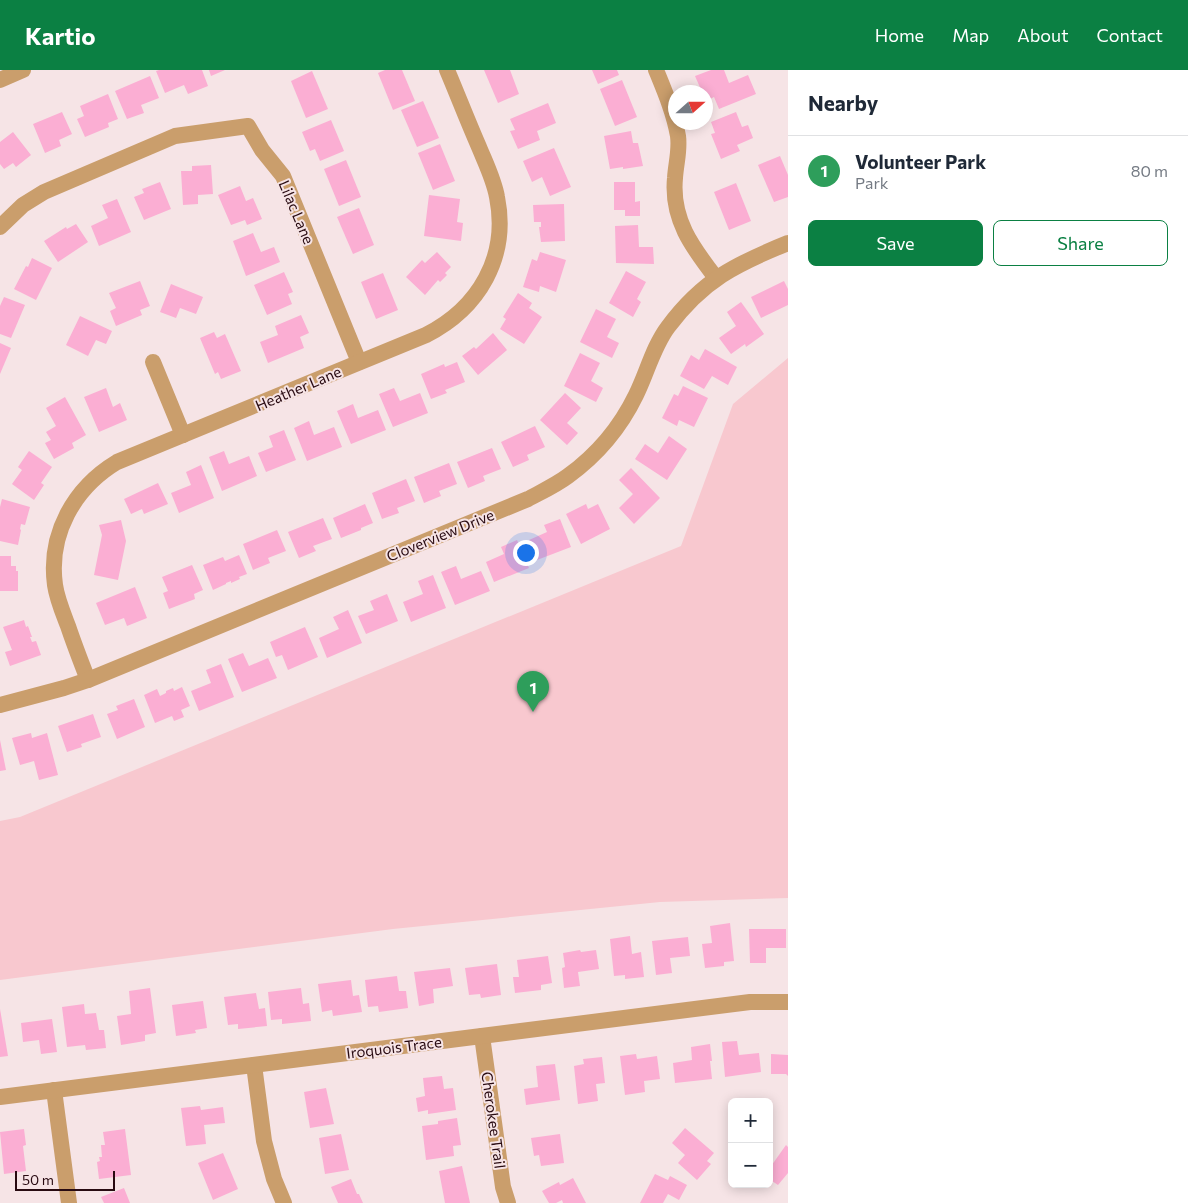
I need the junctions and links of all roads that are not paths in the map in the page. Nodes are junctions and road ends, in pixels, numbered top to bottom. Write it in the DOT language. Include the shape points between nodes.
graph roads {
  1 [pos="23,70"];
  2 [pos="447,70"];
  3 [pos="656,70"];
  4 [pos="0,80"];
  5 [pos="0,227"];
  6 [pos="788,243"];
  7 [pos="716,278"];
  8 [pos="153,362"];
  9 [pos="359,362"];
  10 [pos="183,435"];
  11 [pos="88,680"];
  12 [pos="0,705"];
  13 [pos="788,1002"];
  14 [pos="482,1036"];
  15 [pos="254,1065"];
  16 [pos="54,1090"];
  17 [pos="0,1097"];
  18 [pos="69,1203"];
  19 [pos="284,1203"];
  20 [pos="508,1203"];
  1 -- 4 [label="street"];
  2 -- 9 [label="street, Heather Lane" via="497,196 500,234 494,259 473,300 448,322 426,335"];
  3 -- 7 [label="street" via="674,115 678,137 675,178 678,215 683,230"];
  5 -- 9 [label="street, Lilac Lane" via="23,205 44,192 175,136 248,126 282,176"];
  6 -- 7 [label="street, Cloverview Drive"];
  7 -- 11 [label="street, Cloverview Drive" via="698,292 668,326 636,395 612,434 567,477 528,499"];
  8 -- 10 [label="street"];
  9 -- 10 [label="street, Heather Lane"];
  10 -- 11 [label="street, Heather Lane" via="106,469 80,493 64,520 54,553 55,586"];
  11 -- 12 [label="street, Cloverview Drive"];
  13 -- 14 [label="street, Iroquois Trace" via="750,1002"];
  14 -- 15 [label="street, Iroquois Trace"];
  14 -- 20 [label="street, Cherokee Trail"];
  15 -- 16 [label="street, Iroquois Trace"];
  15 -- 19 [label="street" via="264,1141"];
  16 -- 17 [label="street, Iroquois Trace"];
  16 -- 18 [label="street"];
}
